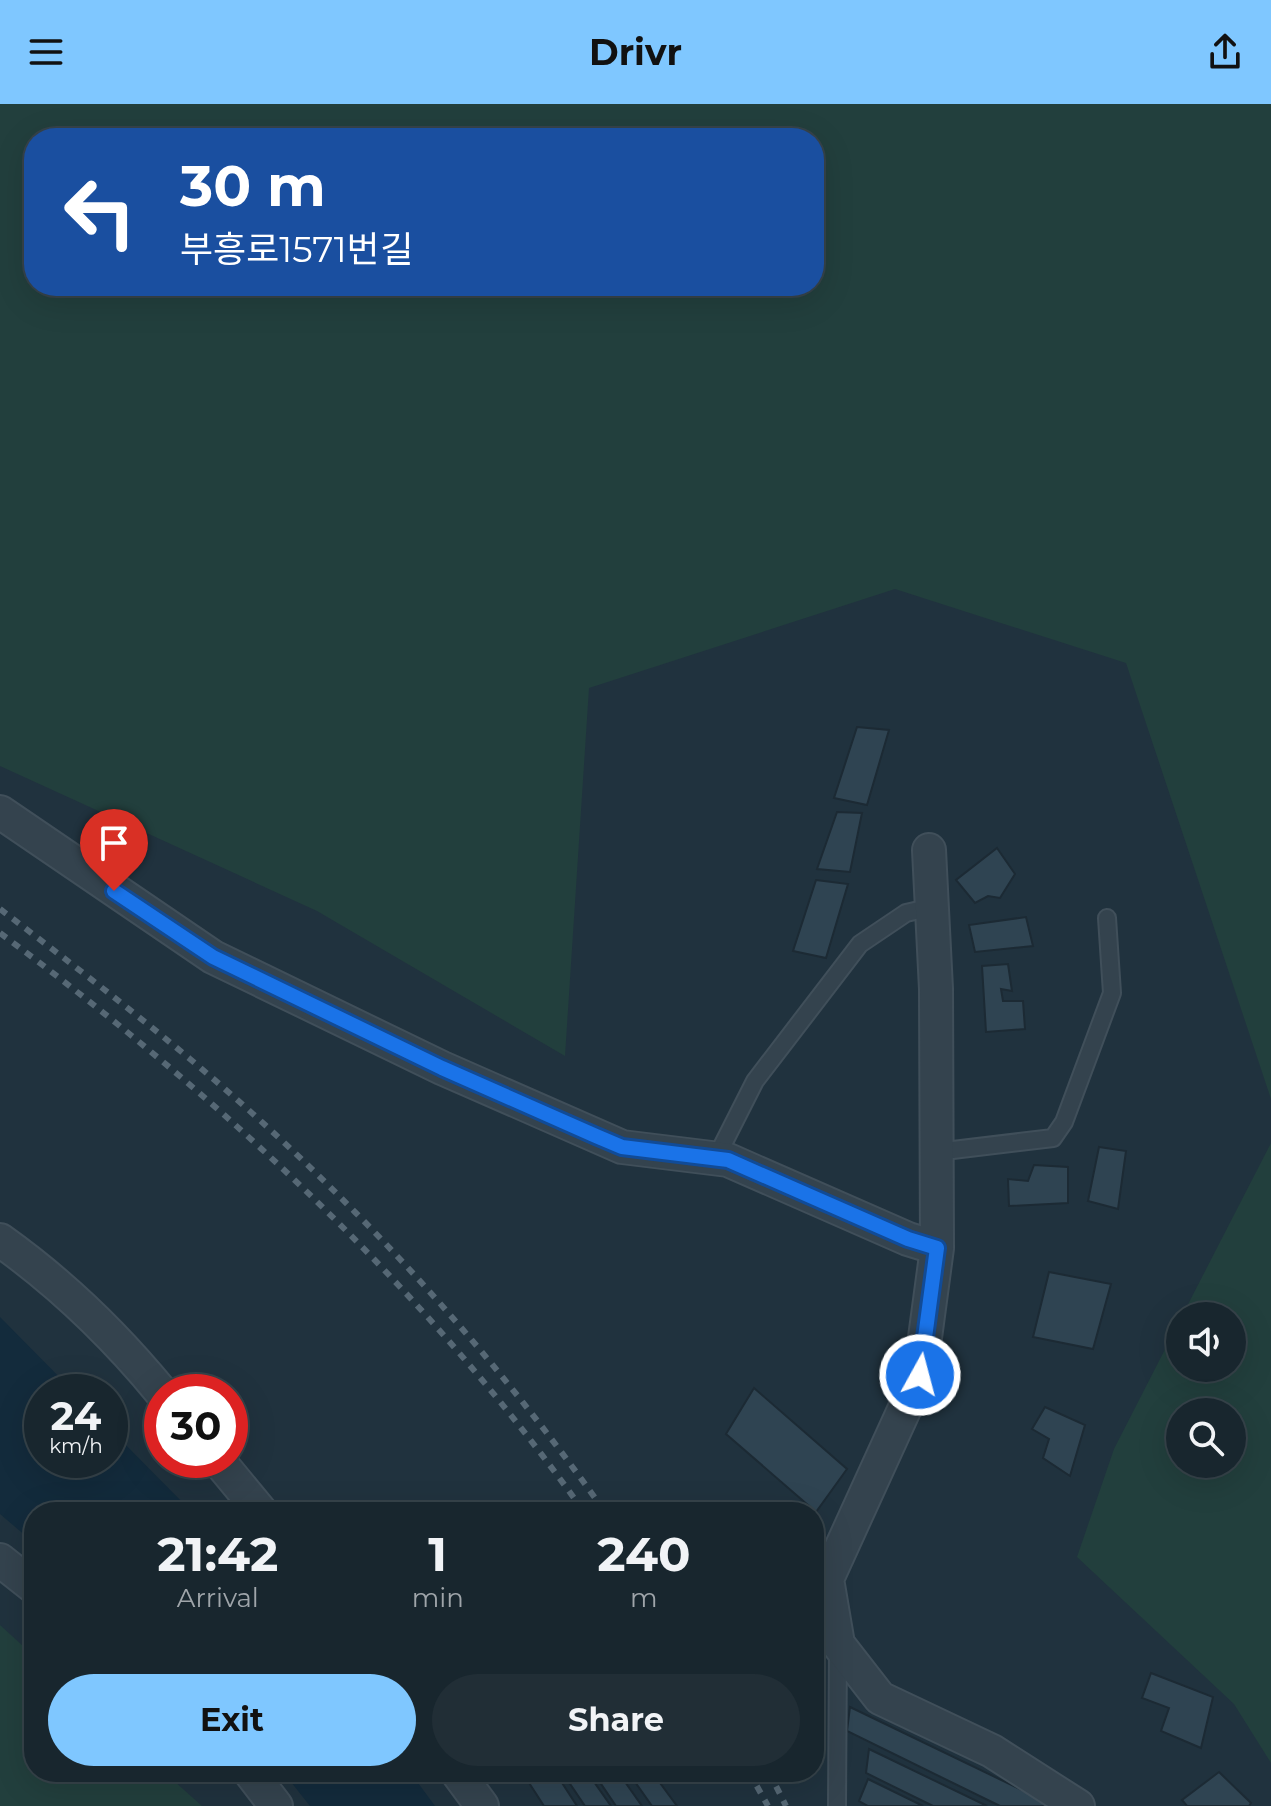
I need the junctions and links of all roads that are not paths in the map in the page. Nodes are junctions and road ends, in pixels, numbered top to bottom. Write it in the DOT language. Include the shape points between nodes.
graph roads {
  1 [pos="0,812"];
  2 [pos="929,850"];
  3 [pos="932,907"];
  4 [pos="1107,918"];
  5 [pos="936,1152"];
  6 [pos="716,1158"];
  7 [pos="0,1240"];
  8 [pos="937,1248"];
  9 [pos="146,1374"];
  10 [pos="233,1478"];
  11 [pos="253,1502"];
  12 [pos="0,1560"];
  13 [pos="24,1579"];
  14 [pos="838,1644"];
  15 [pos="258,1782"];
  16 [pos="464,1782"];
  17 [pos="276,1806"];
  18 [pos="482,1806"];
  19 [pos="837,1806"];
  20 [pos="1078,1806"];
  1 -- 6 [label="street" via="213,957 622,1147"];
  2 -- 3 [label="street"];
  3 -- 5 [label="street"];
  3 -- 6 [label="lane" via="906,913 860,944 755,1081"];
  4 -- 5 [label="lane" via="1112,993 1064,1122 1053,1138"];
  5 -- 8 [label="street"];
  6 -- 8 [label="street"];
  7 -- 9 [label="street" via="86,1313"];
  8 -- 14 [label="street" via="920,1375 827,1579"];
  10 -- 11 [label="street"];
  12 -- 13 [label="street"];
  14 -- 19 [label="lane"];
  14 -- 20 [label="street" via="880,1698 992,1751"];
  15 -- 17 [label="street"];
  16 -- 18 [label="street"];
}
